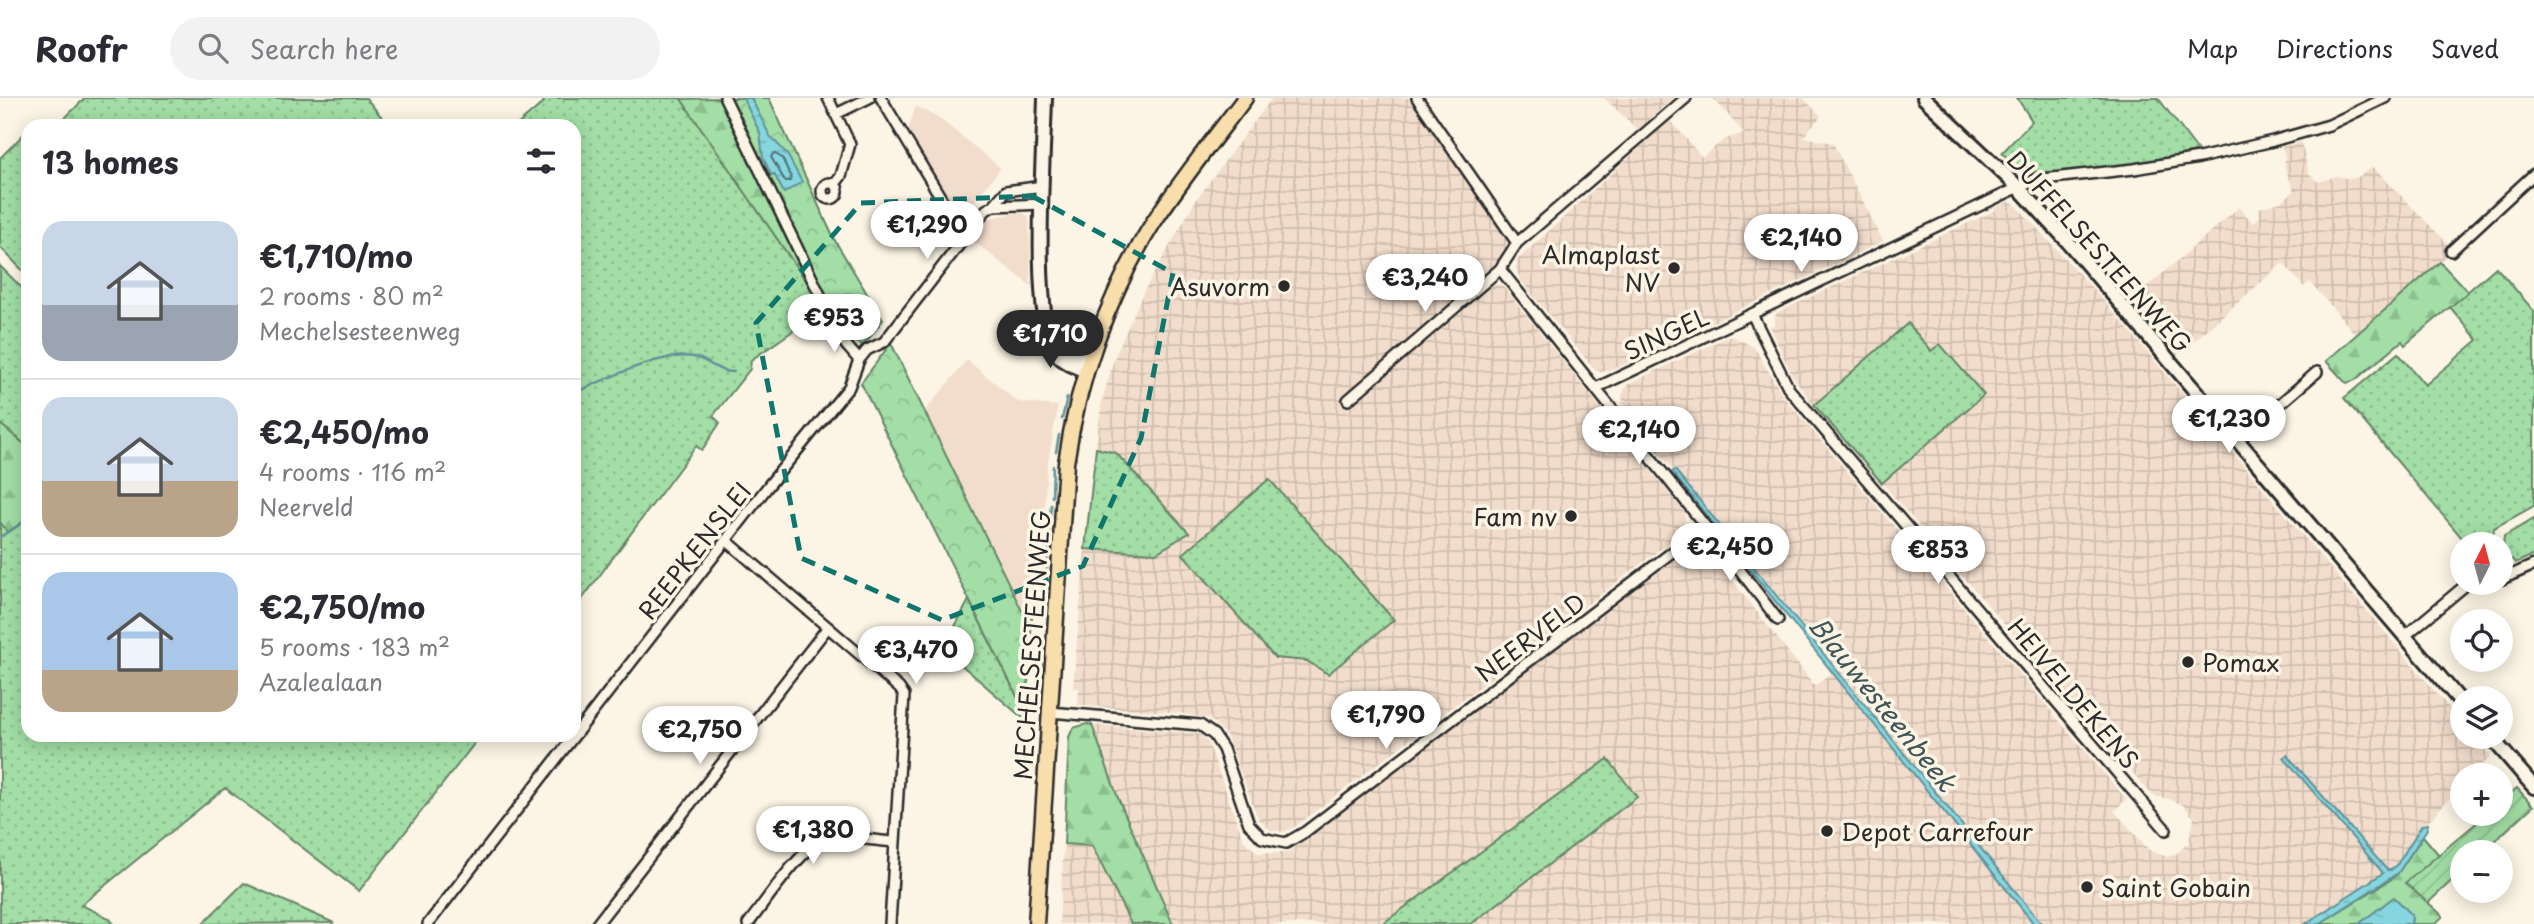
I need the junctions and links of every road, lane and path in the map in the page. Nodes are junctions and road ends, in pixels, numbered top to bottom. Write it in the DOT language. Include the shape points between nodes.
graph roads {
  1 [pos="725,98"];
  2 [pos="828,98"];
  3 [pos="869,98"];
  4 [pos="881,98"];
  5 [pos="1045,98"];
  6 [pos="1245,98"];
  7 [pos="1417,98"];
  8 [pos="1686,98"];
  9 [pos="1925,98"];
  10 [pos="2385,98"];
  11 [pos="836,114"];
  12 [pos="2534,174"];
  13 [pos="835,184"];
  14 [pos="1043,186"];
  15 [pos="2018,187"];
  16 [pos="1043,204"];
  17 [pos="993,206"];
  18 [pos="966,235"];
  19 [pos="1517,243"];
  20 [pos="2451,251"];
  21 [pos="1500,269"];
  22 [pos="1752,314"];
  23 [pos="859,360"];
  24 [pos="1088,365"];
  25 [pos="2317,372"];
  26 [pos="1596,388"];
  27 [pos="1348,400"];
  28 [pos="2238,440"];
  29 [pos="1706,527"];
  30 [pos="726,540"];
  31 [pos="2534,565"];
  32 [pos="2513,574"];
  33 [pos="2454,595"];
  34 [pos="1778,621"];
  35 [pos="828,626"];
  36 [pos="2405,636"];
  37 [pos="2450,689"];
  38 [pos="1049,712"];
  39 [pos="581,727"];
  40 [pos="569,742"];
  41 [pos="2501,749"];
  42 [pos="2534,787"];
  43 [pos="2166,830"];
  44 [pos="895,842"];
  45 [pos="428,924"];
  46 [pos="597,924"];
  47 [pos="748,924"];
  48 [pos="890,924"];
  49 [pos="1036,924"];
  1 -- 23 [label="street" via="836,328"];
  2 -- 11 [label="street"];
  3 -- 11 [label="street"];
  4 -- 18 [label="street"];
  5 -- 14 [label="street"];
  6 -- 24 [label="main road, MECHELSESTEENWEG" via="1153,223 1108,310"];
  7 -- 19 [label="street"];
  8 -- 19 [label="street"];
  9 -- 15 [label="street, DUFFELSESTEENWEG"];
  10 -- 15 [label="street, SINGEL" via="2329,125 2273,141 2134,169 2038,178"];
  11 -- 13 [label="street" via="850,146"];
  12 -- 20 [label="street"];
  14 -- 16 [label="street"];
  14 -- 17 [label="street, REEPKENSLEI" via="1006,191"];
  15 -- 22 [label="street, SINGEL"];
  15 -- 28 [label="street, DUFFELSESTEENWEG"];
  16 -- 17 [label="street"];
  16 -- 24 [label="street" via="1046,324 1061,358"];
  17 -- 18 [label="street, REEPKENSLEI"];
  18 -- 23 [label="street, REEPKENSLEI" via="884,342"];
  19 -- 21 [label="street"];
  21 -- 26 [label="street"];
  21 -- 27 [label="street"];
  22 -- 26 [label="street, SINGEL"];
  22 -- 43 [label="street, HEIVELDEKENS" via="1789,389"];
  23 -- 30 [label="street, REEPKENSLEI" via="849,387"];
  24 -- 38 [label="main road, MECHELSESTEENWEG" via="1066,463"];
  25 -- 28 [label="street"];
  26 -- 29 [label="street"];
  28 -- 36 [label="street, DUFFELSESTEENWEG"];
  29 -- 34 [label="street"];
  29 -- 38 [label="street, NEERVELD" via="1286,843 1262,838 1249,824 1223,749 1200,725"];
  30 -- 35 [label="street"];
  30 -- 39 [label="street, REEPKENSLEI"];
  31 -- 32 [label="street"];
  33 -- 36 [label="street"];
  35 -- 44 [label="street" via="904,695"];
  35 -- 46 [label="street"];
  36 -- 37 [label="street, DUFFELSESTEENWEG"];
  38 -- 49 [label="main road, MECHELSESTEENWEG"];
  40 -- 45 [label="street, REEPKENSLEI"];
  41 -- 42 [label="street"];
  44 -- 47 [label="street" via="820,841 804,853"];
  44 -- 48 [label="street"];
}
